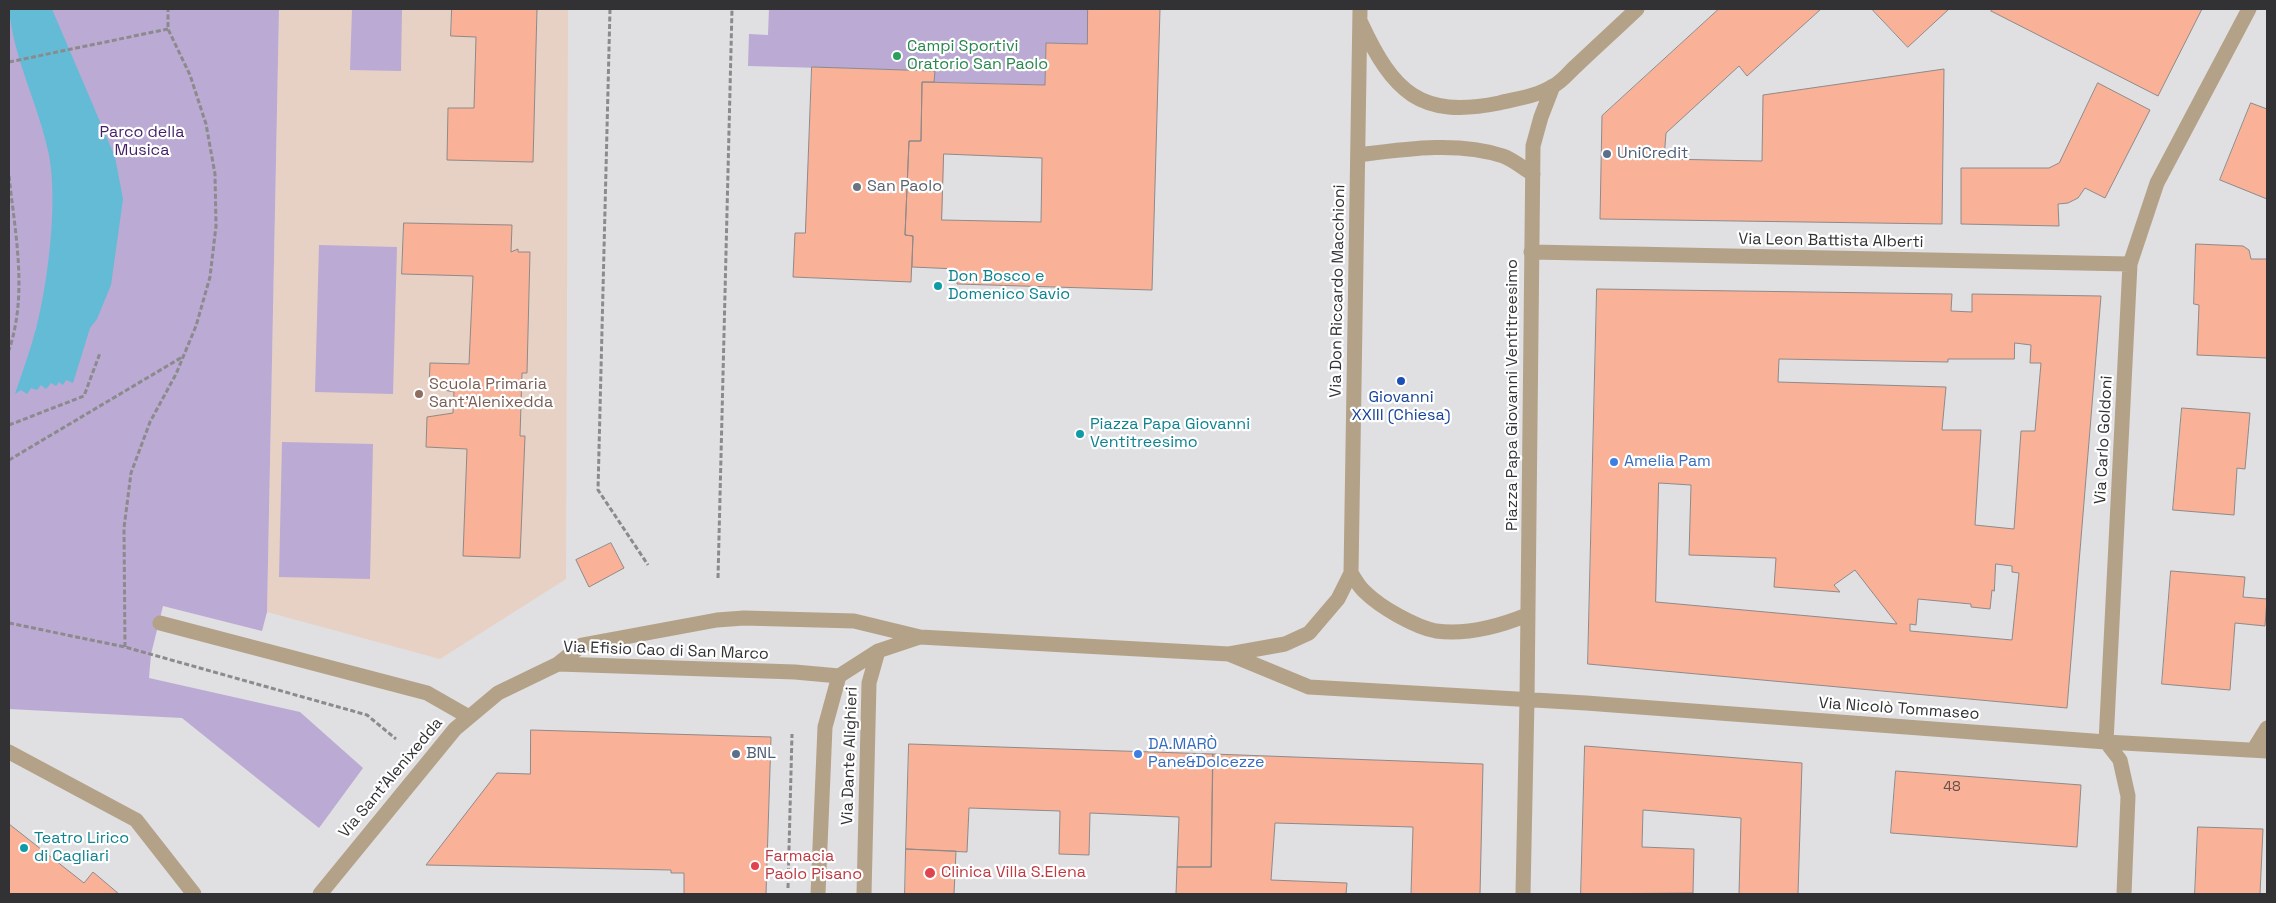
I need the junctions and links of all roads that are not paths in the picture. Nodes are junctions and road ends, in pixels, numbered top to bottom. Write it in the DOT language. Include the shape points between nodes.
graph roads {
  1 [pos="1637,9"];
  2 [pos="2250,9"];
  3 [pos="1360,14"];
  4 [pos="1553,86"];
  5 [pos="1358,155"];
  6 [pos="1533,174"];
  7 [pos="1531,252"];
  8 [pos="2130,264"];
  9 [pos="1350,573"];
  10 [pos="1528,616"];
  11 [pos="160,623"];
  12 [pos="920,637"];
  13 [pos="878,651"];
  14 [pos="1229,654"];
  15 [pos="558,664"];
  16 [pos="839,676"];
  17 [pos="498,693"];
  18 [pos="1528,700"];
  19 [pos="468,717"];
  20 [pos="2267,728"];
  21 [pos="2106,742"];
  22 [pos="2261,750"];
  23 [pos="9,752"];
  24 [pos="194,894"];
  25 [pos="320,894"];
  26 [pos="818,894"];
  27 [pos="864,894"];
  28 [pos="1523,894"];
  29 [pos="2124,894"];
  1 -- 4 [label="street"];
  2 -- 8 [label="street, Via Carlo Goldoni" via="2157,183"];
  3 -- 4 [label="street" via="1374,51 1409,95 1426,104 1480,107 1518,99"];
  3 -- 5 [label="street, Via Don Riccardo Macchioni"];
  4 -- 6 [label="street, Piazza Papa Giovanni Ventitreesimo" via="1533,146"];
  5 -- 6 [label="street" via="1474,149 1506,157"];
  5 -- 9 [label="street, Via Don Riccardo Macchioni"];
  6 -- 7 [label="street, Piazza Papa Giovanni Ventitreesimo"];
  7 -- 8 [label="street, Via Leon Battista Alberti"];
  7 -- 10 [label="street, Piazza Papa Giovanni Ventitreesimo"];
  8 -- 21 [label="street, Via Carlo Goldoni"];
  9 -- 10 [label="street" via="1365,592 1400,617 1436,631 1474,630"];
  9 -- 14 [label="street" via="1338,599 1309,633 1285,644"];
  10 -- 18 [label="street, Piazza Papa Giovanni Ventitreesimo"];
  11 -- 19 [label="street" via="427,693"];
  12 -- 13 [label="street, Via Dante Alighieri"];
  12 -- 14 [label="street"];
  12 -- 15 [label="street" via="854,620 717,620 582,645"];
  13 -- 16 [label="street, Via Dante Alighieri"];
  13 -- 27 [label="street, Via Dante Alighieri" via="869,683"];
  14 -- 18 [label="street" via="1308,687"];
  15 -- 16 [label="street, Via Efisio Cao di San Marco"];
  15 -- 17 [label="street, Via Efisio Cao di San Marco"];
  16 -- 26 [label="street, Via Dante Alighieri" via="825,727"];
  17 -- 19 [label="street, Via Sant'Alenixedda"];
  18 -- 21 [label="street, Via Nicolò Tommaseo"];
  18 -- 28 [label="street, Piazza Papa Giovanni Ventitreesimo"];
  19 -- 25 [label="street, Via Sant'Alenixedda"];
  20 -- 22 [label="street"];
  21 -- 22 [label="street, Via Nicolò Tommaseo"];
  21 -- 29 [label="street" via="2120,760 2128,796"];
  23 -- 24 [label="street" via="136,820"];
}
